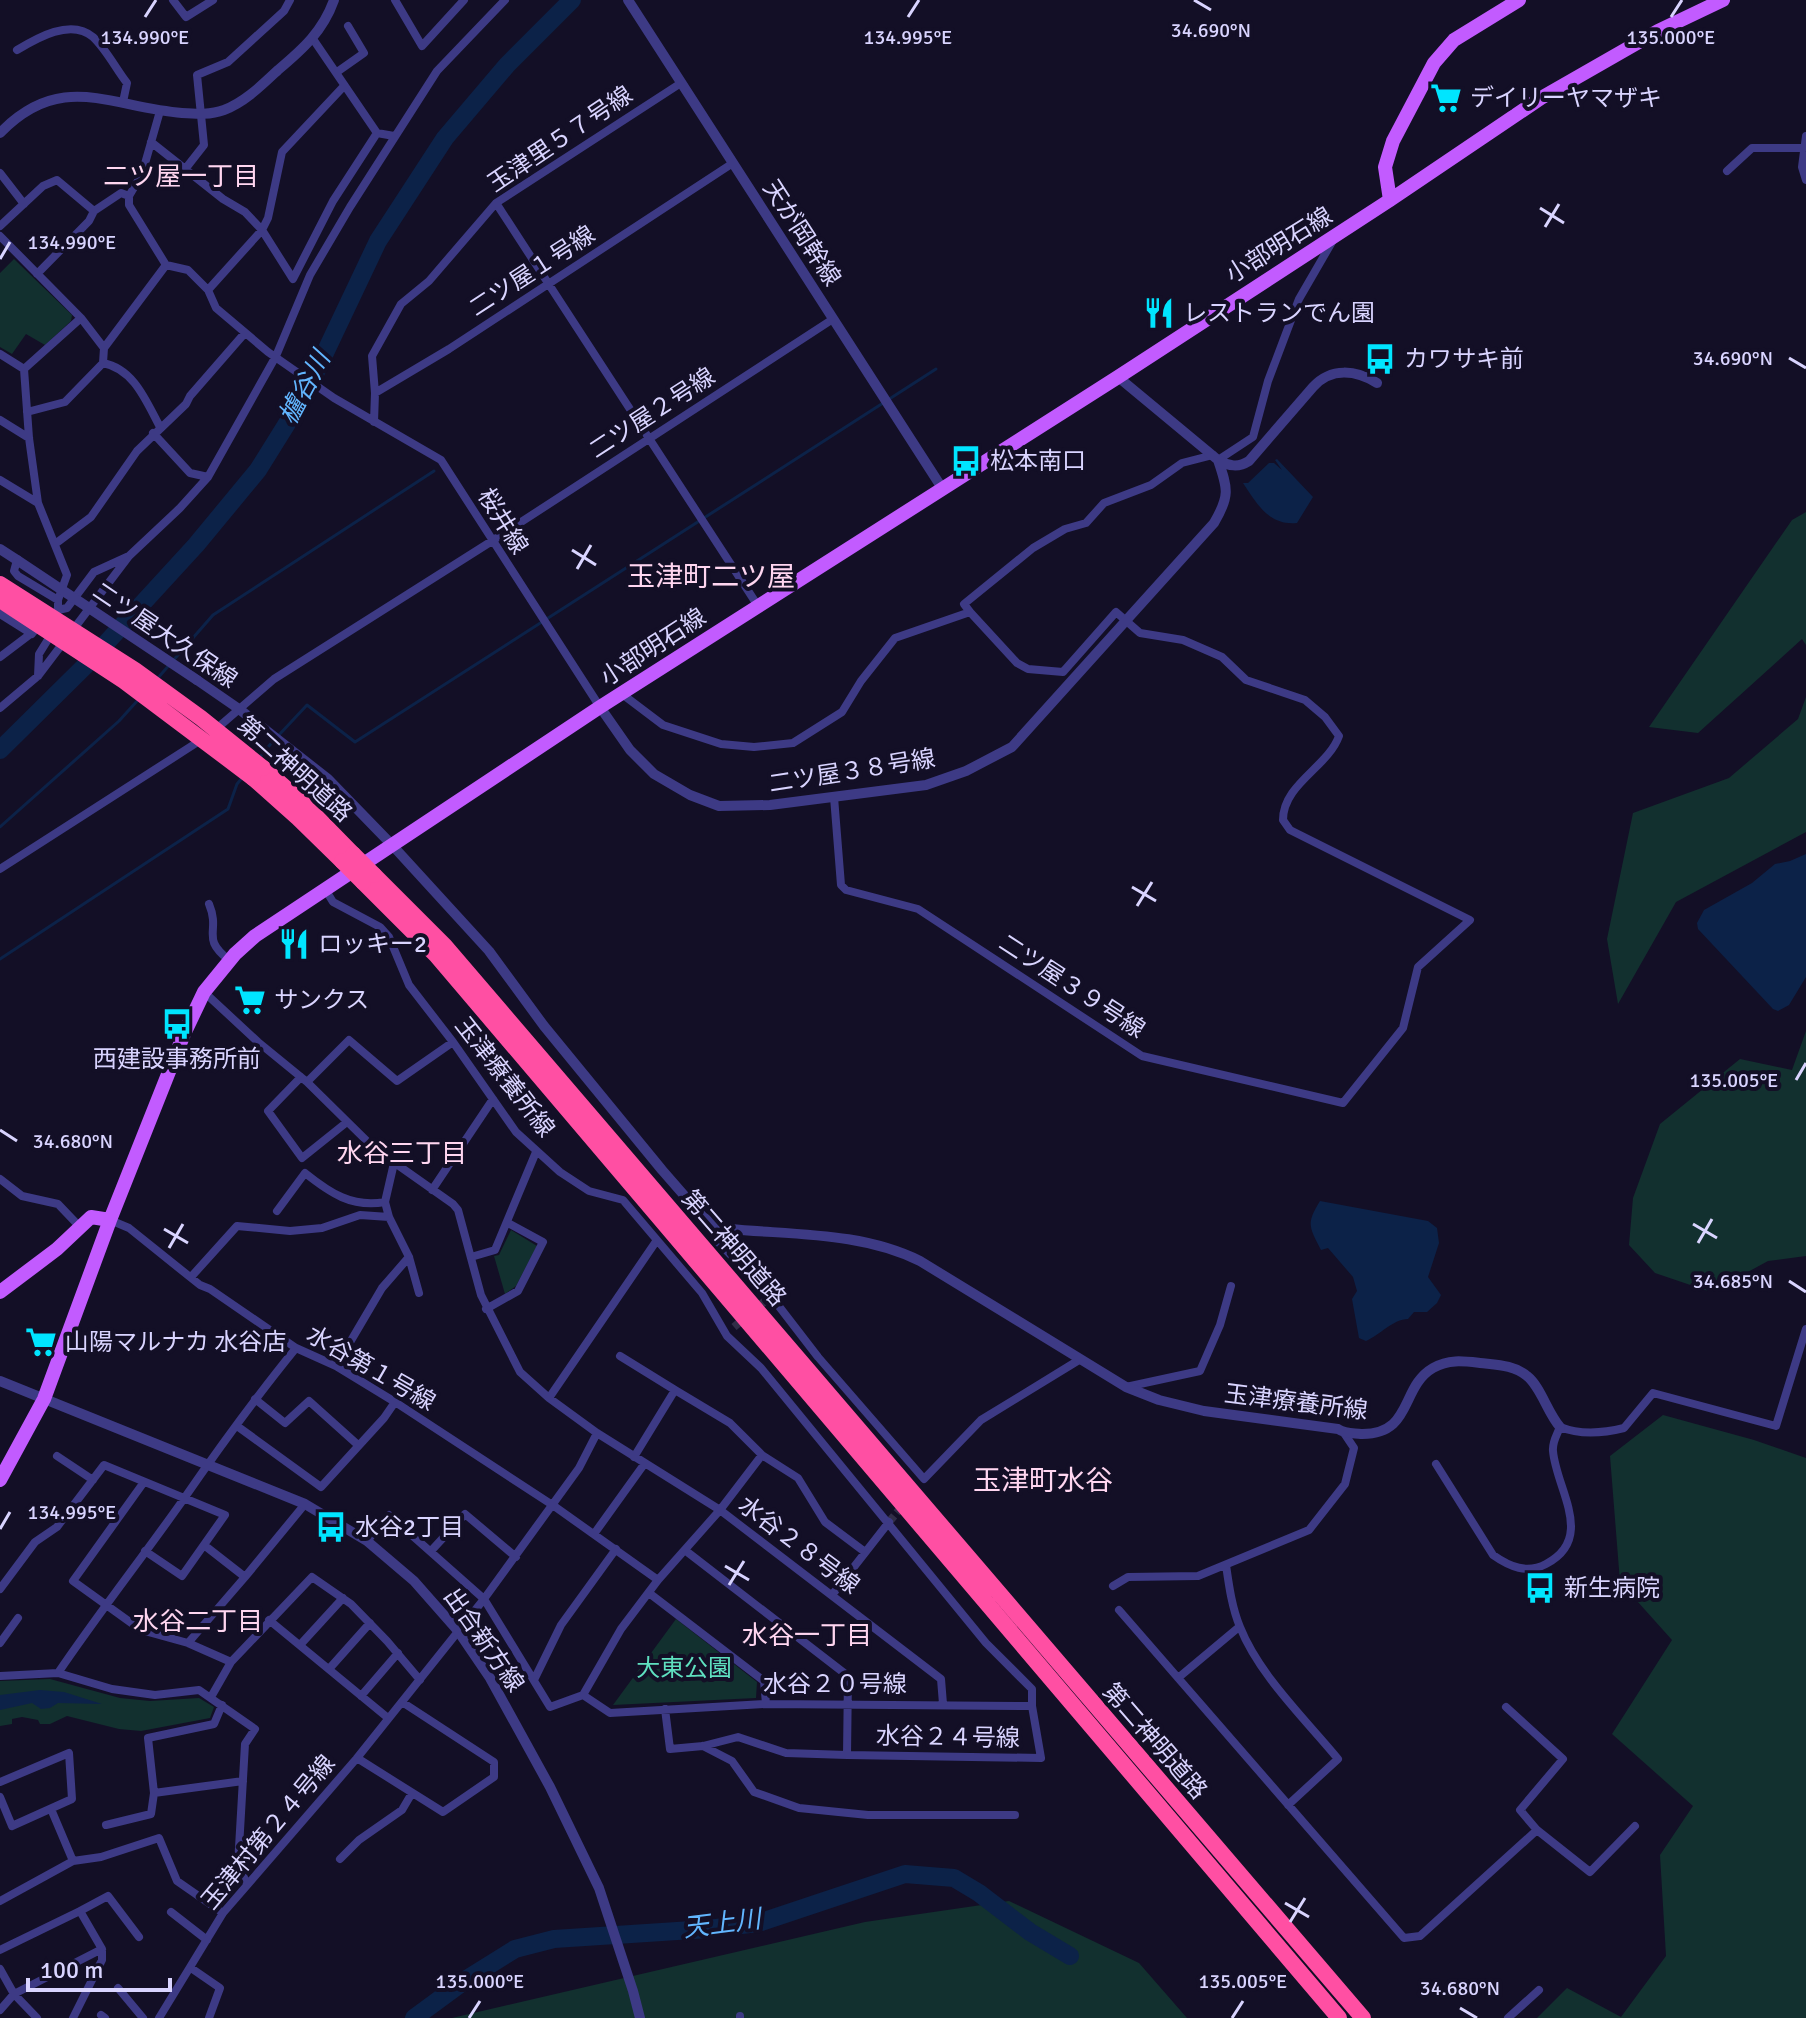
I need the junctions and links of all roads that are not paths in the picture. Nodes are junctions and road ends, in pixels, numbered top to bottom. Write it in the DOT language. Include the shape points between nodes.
graph roads {
  1 [pos="173,0"];
  2 [pos="213,0"];
  3 [pos="290,0"];
  4 [pos="334,0"];
  5 [pos="464,0"];
  6 [pos="505,0"];
  7 [pos="1519,0"];
  8 [pos="1723,0"];
  9 [pos="396,1"];
  10 [pos="630,3"];
  11 [pos="348,26"];
  12 [pos="313,39"];
  13 [pos="17,50"];
  14 [pos="337,72"];
  15 [pos="681,83"];
  16 [pos="344,86"];
  17 [pos="123,102"];
  18 [pos="160,111"];
  19 [pos="200,114"];
  20 [pos="0,133"];
  21 [pos="377,133"];
  22 [pos="394,136"];
  23 [pos="1806,136"];
  24 [pos="151,142"];
  25 [pos="1804,148"];
  26 [pos="733,163"];
  27 [pos="186,168"];
  28 [pos="1727,171"];
  29 [pos="0,173"];
  30 [pos="1806,180"];
  31 [pos="129,196"];
  32 [pos="1390,200"];
  33 [pos="496,203"];
  34 [pos="24,204"];
  35 [pos="94,211"];
  36 [pos="0,226"];
  37 [pos="262,230"];
  38 [pos="1337,234"];
  39 [pos="0,236"];
  40 [pos="166,265"];
  41 [pos="37,274"];
  42 [pos="549,284"];
  43 [pos="208,290"];
  44 [pos="81,318"];
  45 [pos="833,319"];
  46 [pos="244,334"];
  47 [pos="104,348"];
  48 [pos="0,354"];
  49 [pos="279,359"];
  50 [pos="103,363"];
  51 [pos="24,369"];
  52 [pos="1118,377"];
  53 [pos="1377,383"];
  54 [pos="375,393"];
  55 [pos="27,412"];
  56 [pos="0,420"];
  57 [pos="374,422"];
  58 [pos="156,430"];
  59 [pos="29,438"];
  60 [pos="649,439"];
  61 [pos="1216,458"];
  62 [pos="208,477"];
  63 [pos="0,480"];
  64 [pos="942,488"];
  65 [pos="38,503"];
  66 [pos="492,541"];
  67 [pos="55,544"];
  68 [pos="0,549"];
  69 [pos="129,556"];
  70 [pos="17,560"];
  71 [pos="0,584"];
  72 [pos="0,600"];
  73 [pos="61,606"];
  74 [pos="758,606"];
  75 [pos="970,612"];
  76 [pos="0,614"];
  77 [pos="1127,622"];
  78 [pos="32,634"];
  79 [pos="0,657"];
  80 [pos="38,676"];
  81 [pos="622,694"];
  82 [pos="600,707"];
  83 [pos="0,708"];
  84 [pos="239,709"];
  85 [pos="258,773"];
  86 [pos="834,797"];
  87 [pos="393,846"];
  88 [pos="0,869"];
  89 [pos="368,878"];
  90 [pos="325,888"];
  91 [pos="209,904"];
  92 [pos="229,960"];
  93 [pos="204,992"];
  94 [pos="453,1042"];
  95 [pos="304,1079"];
  96 [pos="493,1099"];
  97 [pos="347,1122"];
  98 [pos="536,1152"];
  99 [pos="394,1163"];
  100 [pos="0,1179"];
  101 [pos="432,1190"];
  102 [pos="385,1202"];
  103 [pos="277,1211"];
  104 [pos="389,1217"];
  105 [pos="110,1220"];
  106 [pos="508,1223"];
  107 [pos="714,1224"];
  108 [pos="79,1226"];
  109 [pos="657,1240"];
  110 [pos="409,1257"];
  111 [pos="471,1257"];
  112 [pos="191,1277"];
  113 [pos="1231,1286"];
  114 [pos="0,1292"];
  115 [pos="419,1293"];
  116 [pos="486,1309"];
  117 [pos="734,1327"];
  118 [pos="1806,1329"];
  119 [pos="727,1336"];
  120 [pos="296,1348"];
  121 [pos="620,1356"];
  122 [pos="1079,1360"];
  123 [pos="336,1366"];
  124 [pos="0,1381"];
  125 [pos="1126,1387"];
  126 [pos="675,1390"];
  127 [pos="549,1398"];
  128 [pos="44,1399"];
  129 [pos="255,1399"];
  130 [pos="395,1402"];
  131 [pos="237,1426"];
  132 [pos="1560,1427"];
  133 [pos="597,1433"];
  134 [pos="1344,1433"];
  135 [pos="358,1445"];
  136 [pos="762,1455"];
  137 [pos="57,1456"];
  138 [pos="634,1457"];
  139 [pos="645,1463"];
  140 [pos="205,1464"];
  141 [pos="1436,1464"];
  142 [pos="0,1480"];
  143 [pos="93,1480"];
  144 [pos="144,1482"];
  145 [pos="184,1498"];
  146 [pos="305,1504"];
  147 [pos="554,1506"];
  148 [pos="720,1510"];
  149 [pos="889,1522"];
  150 [pos="594,1534"];
  151 [pos="367,1541"];
  152 [pos="204,1545"];
  153 [pos="616,1549"];
  154 [pos="145,1551"];
  155 [pos="431,1551"];
  156 [pos="686,1551"];
  157 [pos="865,1552"];
  158 [pos="516,1557"];
  159 [pos="1226,1565"];
  160 [pos="245,1577"];
  161 [pos="658,1580"];
  162 [pos="1113,1586"];
  163 [pos="0,1589"];
  164 [pos="649,1593"];
  165 [pos="832,1595"];
  166 [pos="343,1598"];
  167 [pos="484,1599"];
  168 [pos="106,1603"];
  169 [pos="1119,1610"];
  170 [pos="18,1618"];
  171 [pos="269,1620"];
  172 [pos="370,1623"];
  173 [pos="1239,1627"];
  174 [pos="458,1631"];
  175 [pos="0,1643"];
  176 [pos="188,1643"];
  177 [pos="300,1645"];
  178 [pos="398,1653"];
  179 [pos="231,1662"];
  180 [pos="329,1669"];
  181 [pos="58,1673"];
  182 [pos="0,1676"];
  183 [pos="1178,1678"];
  184 [pos="420,1680"];
  185 [pos="534,1680"];
  186 [pos="583,1695"];
  187 [pos="361,1696"];
  188 [pos="211,1697"];
  189 [pos="402,1702"];
  190 [pos="849,1703"];
  191 [pos="766,1704"];
  192 [pos="943,1704"];
  193 [pos="222,1705"];
  194 [pos="1032,1706"];
  195 [pos="1506,1707"];
  196 [pos="665,1709"];
  197 [pos="388,1718"];
  198 [pos="703,1746"];
  199 [pos="847,1755"];
  200 [pos="357,1758"];
  201 [pos="1,1780"];
  202 [pos="243,1781"];
  203 [pos="154,1793"];
  204 [pos="412,1793"];
  205 [pos="0,1797"];
  206 [pos="1288,1805"];
  207 [pos="51,1809"];
  208 [pos="1015,1815"];
  209 [pos="106,1825"];
  210 [pos="1635,1826"];
  211 [pos="1537,1830"];
  212 [pos="340,1859"];
  213 [pos="73,1861"];
  214 [pos="246,1882"];
  215 [pos="0,1901"];
  216 [pos="80,1911"];
  217 [pos="171,1912"];
  218 [pos="223,1913"];
  219 [pos="139,1937"];
  220 [pos="207,1940"];
  221 [pos="102,1949"];
  222 [pos="0,1950"];
  223 [pos="191,1968"];
  224 [pos="0,1969"];
  225 [pos="118,1988"];
  226 [pos="1539,1990"];
  227 [pos="14,1994"];
  228 [pos="0,2010"];
  229 [pos="37,2018"];
  230 [pos="73,2018"];
  231 [pos="143,2018"];
  232 [pos="159,2018"];
  233 [pos="209,2018"];
  234 [pos="640,2018"];
  235 [pos="1339,2018"];
  236 [pos="1363,2018"];
  237 [pos="1508,2018"];
  1 -- 2 [label="street" via="186,17"];
  3 -- 19 [label="street" via="228,62 197,75"];
  4 -- 12 [label="street"];
  5 -- 9 [label="street" via="422,46"];
  6 -- 22 [label="street" via="437,71"];
  7 -- 32 [label="main road" via="1454,40 1434,63 1393,141 1385,167"];
  8 -- 32 [label="main road, 小部明石線" via="1541,98"];
  10 -- 15 [label="street, 天が岡幹線"];
  11 -- 14 [label="street" via="364,53"];
  12 -- 14 [label="street"];
  12 -- 19 [label="street" via="240,102"];
  13 -- 17 [label="street" via="44,34 69,29 92,35 127,83"];
  14 -- 16 [label="street"];
  15 -- 26 [label="street, 天が岡幹線"];
  15 -- 33 [label="street, 玉津里５７号線"];
  16 -- 21 [label="street"];
  16 -- 37 [label="street" via="282,152"];
  17 -- 18 [label="street"];
  17 -- 20 [label="street" via="60,97 24,112"];
  18 -- 19 [label="street"];
  18 -- 24 [label="street"];
  19 -- 27 [label="street" via="204,145"];
  21 -- 22 [label="street"];
  21 -- 37 [label="street" via="333,201 293,279"];
  22 -- 49 [label="street" via="310,275"];
  23 -- 25 [label="street"];
  24 -- 27 [label="street"];
  24 -- 31 [label="street"];
  25 -- 28 [label="street" via="1752,148"];
  25 -- 30 [label="street"];
  26 -- 42 [label="street, 二ツ屋１号線"];
  26 -- 45 [label="street, 天が岡幹線"];
  27 -- 37 [label="street"];
  29 -- 34 [label="street"];
  31 -- 35 [label="street" via="121,193"];
  31 -- 40 [label="street" via="129,205"];
  32 -- 38 [label="main road, 小部明石線"];
  33 -- 42 [label="street"];
  33 -- 54 [label="street, 玉津里５７号線" via="429,281 401,304 372,356"];
  34 -- 35 [label="street" via="57,180"];
  34 -- 36 [label="street"];
  35 -- 41 [label="street"];
  37 -- 43 [label="street"];
  38 -- 52 [label="main road, 小部明石線"];
  38 -- 61 [label="street" via="1299,299 1253,437"];
  39 -- 41 [label="street"];
  40 -- 43 [label="street, 桜井線" via="188,270"];
  40 -- 47 [label="street"];
  41 -- 44 [label="street"];
  42 -- 54 [label="street, 二ツ屋１号線"];
  42 -- 60 [label="street"];
  43 -- 46 [label="street, 桜井線" via="216,308"];
  44 -- 47 [label="street"];
  44 -- 51 [label="street"];
  45 -- 60 [label="street, 二ツ屋２号線"];
  45 -- 64 [label="street, 天が岡幹線"];
  46 -- 49 [label="street, 桜井線"];
  46 -- 58 [label="street" via="186,404"];
  47 -- 50 [label="street"];
  48 -- 51 [label="street"];
  49 -- 57 [label="street, 桜井線"];
  49 -- 62 [label="street"];
  50 -- 55 [label="street" via="65,402"];
  50 -- 58 [label="street" via="114,365 136,384"];
  51 -- 55 [label="street"];
  52 -- 61 [label="street"];
  52 -- 64 [label="main road, 小部明石線"];
  53 -- 61 [label="street" via="1345,371 1318,381 1249,461 1228,465"];
  54 -- 57 [label="street"];
  55 -- 59 [label="street"];
  56 -- 59 [label="street"];
  57 -- 66 [label="street, 桜井線" via="441,460"];
  58 -- 62 [label="street" via="190,473"];
  58 -- 67 [label="street" via="91,517"];
  59 -- 65 [label="street"];
  60 -- 66 [label="street, 二ツ屋２号線"];
  60 -- 74 [label="street"];
  61 -- 75 [label="street" via="1182,463 1151,485 1104,503 1086,523 1033,548 969,599 964,604"];
  61 -- 77 [label="street, 二ツ屋３８号線" via="1227,485 1226,503"];
  62 -- 69 [label="street"];
  63 -- 65 [label="street"];
  64 -- 74 [label="main road, 小部明石線"];
  65 -- 67 [label="street"];
  66 -- 82 [label="street, 桜井線"];
  66 -- 84 [label="street, 二ツ屋２号線" via="274,679"];
  67 -- 73 [label="street" via="67,575"];
  68 -- 70 [label="street, 二ツ屋大久保線"];
  69 -- 73 [label="street" via="94,572"];
  69 -- 80 [label="street"];
  70 -- 73 [label="street" via="18,576"];
  70 -- 84 [label="street, 二ツ屋大久保線, bridge"];
  71 -- 85 [label="highway, 第二神明道路, bridge" via="201,718"];
  72 -- 85 [label="highway, 第二神明道路, bridge"];
  73 -- 78 [label="street"];
  73 -- 80 [label="street" via="39,654"];
  74 -- 81 [label="main road, 小部明石線"];
  75 -- 77 [label="street" via="1017,663 1045,672 1063,672 1116,612"];
  75 -- 81 [label="street" via="895,638 842,712 793,743 721,744 663,725"];
  76 -- 78 [label="street"];
  77 -- 86 [label="street, 二ツ屋３８号線" via="1012,747 926,785"];
  77 -- 86 [label="street, 二ツ屋３９号線" via="1140,633 1183,640 1222,657 1246,680 1305,700 1325,717 1339,736 1288,803 1283,820 1290,830 1470,920 1418,967 1403,1028 1343,1103 1142,1056 918,909 846,890 841,885"];
  78 -- 79 [label="street"];
  80 -- 83 [label="street"];
  81 -- 82 [label="main road, 小部明石線"];
  82 -- 86 [label="street, 二ツ屋３８号線" via="654,774 690,795 719,806"];
  82 -- 87 [label="main road, 小部明石線"];
  84 -- 87 [label="street, 二ツ屋大久保線" via="328,779"];
  84 -- 88 [label="street, 二ツ屋２号線" via="196,745"];
  85 -- 89 [label="highway, 第二神明道路, bridge" via="298,818"];
  87 -- 90 [label="main road, 小部明石線"];
  87 -- 107 [label="street" via="489,951 662,1170"];
  89 -- 235 [label="highway, 第二神明道路"];
  89 -- 236 [label="highway, 第二神明道路" via="455,958"];
  90 -- 92 [label="main road, 小部明石線"];
  90 -- 94 [label="street, 玉津療養所線" via="333,902 389,937 409,985"];
  91 -- 92 [label="street" via="211,941"];
  92 -- 93 [label="main road, 小部明石線"];
  93 -- 95 [label="street"];
  93 -- 105 [label="main road, 小部明石線"];
  94 -- 95 [label="street" via="397,1081 349,1040"];
  94 -- 96 [label="street, 玉津療養所線"];
  95 -- 97 [label="street"];
  95 -- 97 [label="street" via="268,1111 302,1158"];
  96 -- 98 [label="street, 玉津療養所線"];
  96 -- 101 [label="street"];
  97 -- 99 [label="street"];
  98 -- 106 [label="street"];
  98 -- 109 [label="street, 玉津療養所線" via="589,1191 623,1200"];
  99 -- 101 [label="street"];
  99 -- 102 [label="street"];
  100 -- 108 [label="street" via="22,1196 58,1204"];
  101 -- 111 [label="street" via="458,1210"];
  102 -- 103 [label="street" via="368,1205 336,1197 305,1173"];
  102 -- 104 [label="street"];
  104 -- 110 [label="street"];
  104 -- 112 [label="street" via="360,1215 322,1228 290,1231 237,1226"];
  105 -- 108 [label="main road" via="91,1217"];
  105 -- 112 [label="street, 水谷第１号線" via="129,1228"];
  105 -- 128 [label="main road, 小部明石線"];
  106 -- 111 [label="street" via="495,1250"];
  106 -- 116 [label="street" via="543,1242 518,1291"];
  107 -- 122 [label="street, 玉津療養所線" via="859,1240 901,1251"];
  107 -- 122 [label="street" via="715,1239 771,1296 924,1479 981,1420"];
  108 -- 114 [label="main road"];
  109 -- 119 [label="street, 玉津療養所線" via="702,1293"];
  109 -- 127 [label="street"];
  110 -- 115 [label="street"];
  110 -- 123 [label="street" via="382,1288"];
  111 -- 116 [label="street"];
  112 -- 120 [label="street, 水谷第１号線"];
  113 -- 125 [label="street" via="1200,1371"];
  116 -- 127 [label="street" via="520,1372"];
  117 -- 119 [label="street"];
  118 -- 132 [label="street" via="1776,1426 1653,1393 1624,1428 1572,1432"];
  119 -- 149 [label="street, 水谷２４号線" via="761,1368"];
  120 -- 123 [label="street, 水谷第１号線"];
  120 -- 129 [label="street"];
  121 -- 126 [label="street"];
  122 -- 125 [label="street, 玉津療養所線"];
  123 -- 130 [label="street, 水谷第１号線"];
  124 -- 128 [label="street, 出合新方線"];
  125 -- 134 [label="street, 玉津療養所線" via="1204,1411"];
  126 -- 136 [label="street" via="730,1423"];
  126 -- 138 [label="street"];
  127 -- 133 [label="street"];
  128 -- 140 [label="street, 出合新方線"];
  128 -- 142 [label="main road, 小部明石線"];
  129 -- 131 [label="street"];
  129 -- 135 [label="street" via="285,1423 309,1401"];
  130 -- 135 [label="street"];
  130 -- 147 [label="street, 水谷第１号線"];
  131 -- 135 [label="street" via="321,1487"];
  131 -- 140 [label="street"];
  132 -- 134 [label="street, 玉津療養所線" via="1526,1375 1504,1366 1457,1360 1420,1379 1399,1421 1387,1429"];
  132 -- 141 [label="street" via="1553,1453 1571,1532 1556,1558 1540,1567 1517,1567 1493,1555"];
  133 -- 138 [label="street"];
  133 -- 147 [label="street, 玉津村第２４号線"];
  134 -- 159 [label="street" via="1354,1448 1345,1484 1309,1530"];
  136 -- 148 [label="street"];
  136 -- 157 [label="street" via="798,1478 825,1522"];
  137 -- 143 [label="street"];
  138 -- 139 [label="street"];
  139 -- 148 [label="street"];
  139 -- 150 [label="street"];
  140 -- 145 [label="street"];
  140 -- 146 [label="street, 出合新方線"];
  143 -- 144 [label="street" via="104,1465"];
  143 -- 163 [label="street"];
  144 -- 145 [label="street"];
  144 -- 168 [label="street" via="73,1581"];
  145 -- 152 [label="street" via="225,1515"];
  145 -- 154 [label="street"];
  146 -- 151 [label="street, 出合新方線"];
  146 -- 160 [label="street"];
  147 -- 150 [label="street, 水谷第１号線"];
  147 -- 158 [label="street, 玉津村第２４号線"];
  148 -- 156 [label="street, 水谷２８号線"];
  148 -- 165 [label="street, 水谷２８号線"];
  149 -- 157 [label="street"];
  149 -- 194 [label="street, 水谷２４号線" via="986,1643 1032,1689"];
  150 -- 153 [label="street, 水谷第１号線"];
  151 -- 155 [label="street" via="389,1515"];
  151 -- 174 [label="street, 出合新方線" via="414,1581"];
  152 -- 154 [label="street" via="182,1576"];
  152 -- 160 [label="street"];
  153 -- 161 [label="street, 水谷第１号線"];
  153 -- 185 [label="street" via="561,1625"];
  154 -- 168 [label="street"];
  155 -- 158 [label="street" via="465,1514"];
  155 -- 167 [label="street"];
  156 -- 161 [label="street, 水谷２８号線"];
  156 -- 190 [label="street, 水谷２４号線" via="848,1676"];
  157 -- 165 [label="street"];
  158 -- 167 [label="street, 玉津村第２４号線"];
  159 -- 162 [label="street" via="1198,1576 1128,1577"];
  159 -- 173 [label="street"];
  160 -- 176 [label="street"];
  161 -- 164 [label="street, 水谷２８号線"];
  164 -- 186 [label="street, 水谷２８号線"];
  164 -- 191 [label="street" via="764,1681"];
  165 -- 192 [label="street, 水谷２８号線" via="941,1679"];
  166 -- 171 [label="street" via="312,1577"];
  166 -- 172 [label="street"];
  166 -- 177 [label="street"];
  167 -- 174 [label="street, 玉津村第２４号線"];
  167 -- 185 [label="street"];
  168 -- 176 [label="street" via="141,1630"];
  168 -- 181 [label="street"];
  169 -- 183 [label="street"];
  170 -- 175 [label="street"];
  171 -- 177 [label="street"];
  171 -- 179 [label="street"];
  172 -- 178 [label="street"];
  172 -- 180 [label="street"];
  173 -- 183 [label="street"];
  173 -- 206 [label="street" via="1259,1662 1338,1759"];
  174 -- 184 [label="street, 玉津村第２４号線"];
  174 -- 234 [label="street, 出合新方線" via="497,1690 575,1835 603,1901"];
  176 -- 179 [label="street"];
  177 -- 180 [label="street"];
  178 -- 184 [label="street"];
  178 -- 187 [label="street"];
  179 -- 188 [label="street"];
  180 -- 187 [label="street"];
  181 -- 182 [label="street"];
  181 -- 188 [label="street" via="112,1689 155,1695 199,1690"];
  183 -- 206 [label="street"];
  184 -- 189 [label="street, 玉津村第２４号線"];
  185 -- 186 [label="street" via="550,1707"];
  186 -- 196 [label="street, 水谷２０号線" via="610,1713"];
  187 -- 197 [label="street"];
  188 -- 193 [label="street"];
  189 -- 197 [label="street, 玉津村第２４号線"];
  189 -- 204 [label="street" via="494,1762 494,1777 443,1812"];
  190 -- 191 [label="street, 水谷２０号線"];
  190 -- 192 [label="street, 水谷２０号線"];
  190 -- 199 [label="street, 水谷２４号線"];
  191 -- 196 [label="street, 水谷２０号線"];
  192 -- 194 [label="street, 水谷２０号線"];
  193 -- 202 [label="street" via="255,1729 245,1744"];
  193 -- 203 [label="street" via="214,1724 148,1738"];
  194 -- 199 [label="street, 水谷２４号線" via="1041,1758"];
  195 -- 211 [label="street" via="1563,1759 1520,1810"];
  196 -- 198 [label="street" via="670,1749"];
  197 -- 200 [label="street, 玉津村第２４号線"];
  198 -- 199 [label="street" via="738,1737 786,1753"];
  198 -- 208 [label="street" via="732,1761 754,1792 799,1808 868,1815"];
  200 -- 204 [label="street"];
  200 -- 214 [label="street, 玉津村第２４号線"];
  201 -- 207 [label="street" via="69,1753 72,1799"];
  202 -- 203 [label="street"];
  202 -- 214 [label="street" via="238,1865"];
  203 -- 209 [label="street" via="151,1814"];
  204 -- 212 [label="street" via="402,1810"];
  205 -- 207 [label="street" via="12,1826"];
  206 -- 211 [label="street" via="1404,1938 1420,1936"];
  207 -- 213 [label="street"];
  210 -- 211 [label="street" via="1590,1872"];
  213 -- 215 [label="street"];
  213 -- 218 [label="street" via="159,1838 177,1881"];
  214 -- 218 [label="street, 玉津村第２４号線"];
  216 -- 219 [label="street" via="108,1896"];
  216 -- 221 [label="street"];
  216 -- 222 [label="street"];
  217 -- 220 [label="street"];
  218 -- 220 [label="street, 玉津村第２４号線"];
  220 -- 223 [label="street, 玉津村第２４号線"];
  221 -- 227 [label="street"];
  221 -- 230 [label="street" via="102,1960"];
  223 -- 232 [label="street, 玉津村第２４号線"];
  223 -- 233 [label="street" via="220,1988"];
  224 -- 227 [label="street"];
  225 -- 231 [label="street"];
  226 -- 237 [label="street"];
  227 -- 228 [label="street"];
  227 -- 229 [label="street"];
}
